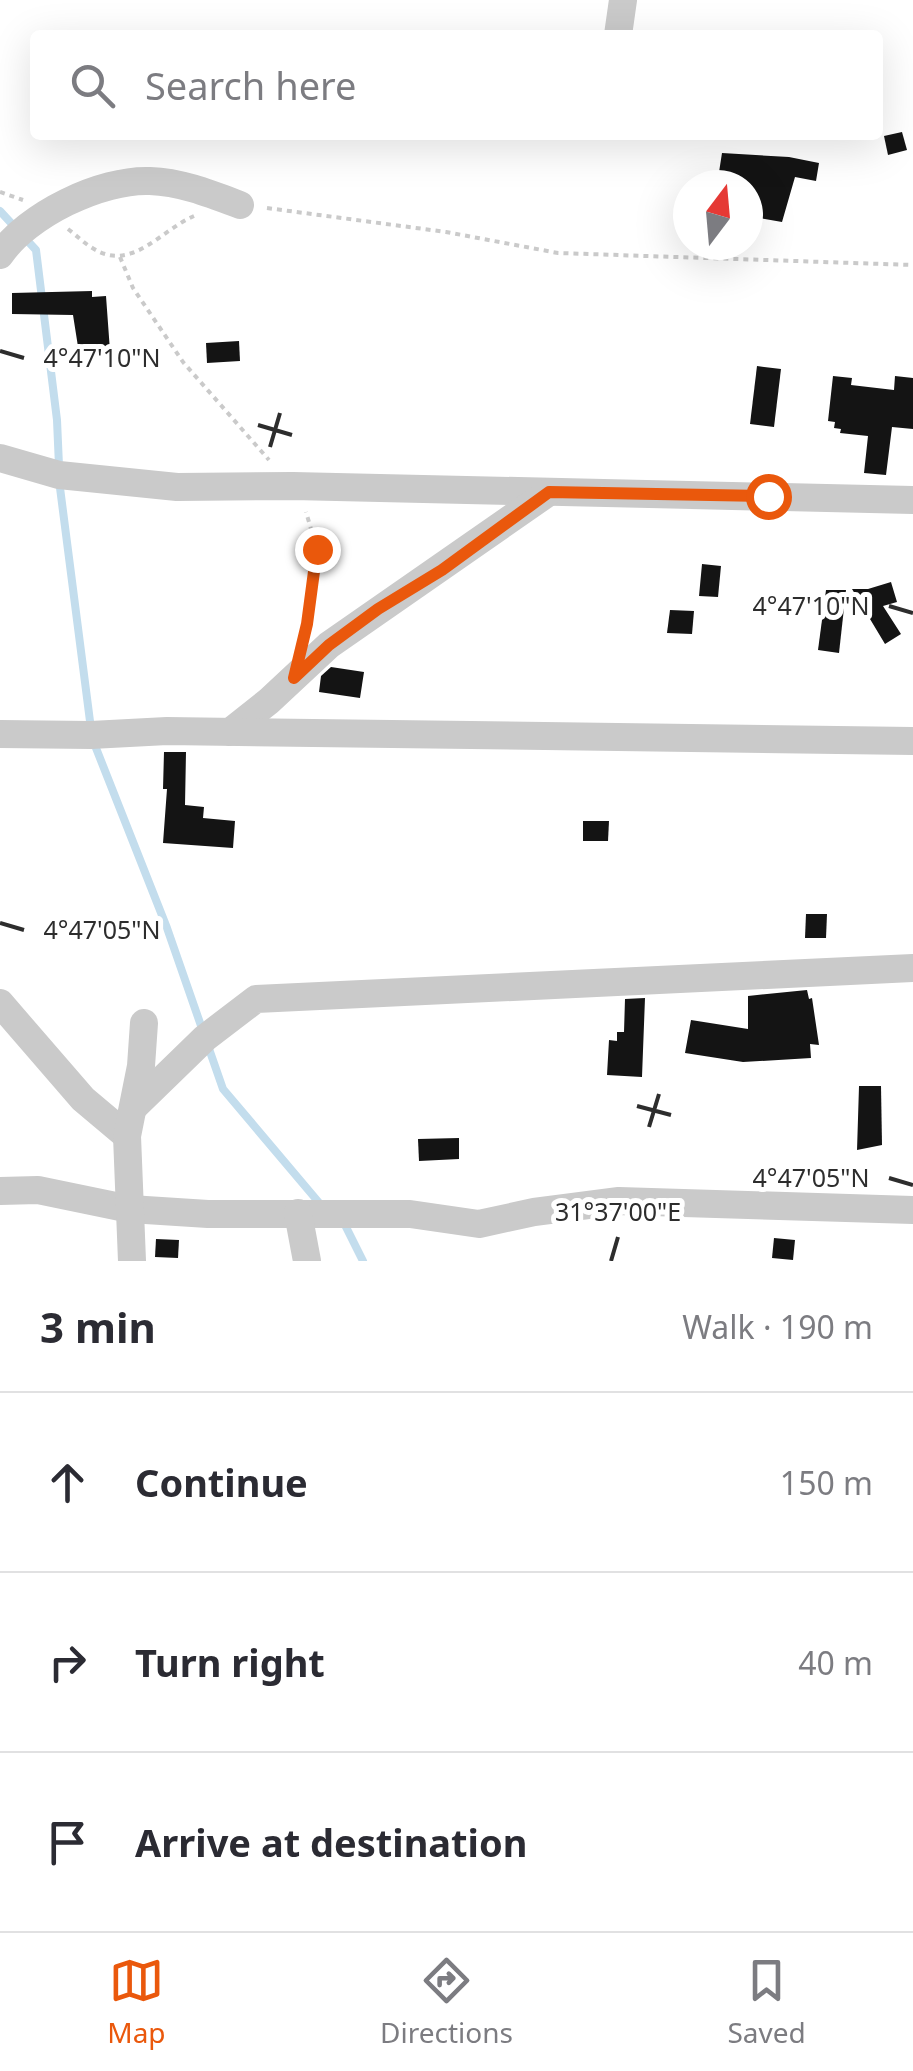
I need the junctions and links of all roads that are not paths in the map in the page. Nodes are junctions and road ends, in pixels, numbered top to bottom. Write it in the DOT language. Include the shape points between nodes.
graph roads {
  1 [pos="624,0"];
  2 [pos="619,30"];
  3 [pos="240,204"];
  4 [pos="0,255"];
  5 [pos="0,458"];
  6 [pos="549,492"];
  7 [pos="913,500"];
  8 [pos="230,732"];
  9 [pos="0,734"];
  10 [pos="913,741"];
  11 [pos="913,968"];
  12 [pos="0,1004"];
  13 [pos="144,1023"];
  14 [pos="135,1106"];
  15 [pos="126,1136"];
  16 [pos="0,1191"];
  17 [pos="130,1209"];
  18 [pos="913,1210"];
  19 [pos="298,1213"];
  20 [pos="132,1261"];
  21 [pos="307,1261"];
  1 -- 2 [label="street"];
  3 -- 4 [label="street" via="147,181 102,189 45,214"];
  5 -- 6 [label="street" via="59,476 178,487"];
  6 -- 7 [label="street"];
  6 -- 8 [label="street" via="329,645"];
  8 -- 9 [label="street"];
  8 -- 10 [label="street"];
  11 -- 14 [label="street" via="256,999"];
  12 -- 15 [label="street"];
  13 -- 14 [label="street"];
  14 -- 15 [label="street"];
  15 -- 17 [label="street"];
  16 -- 17 [label="street" via="38,1190"];
  17 -- 19 [label="street"];
  17 -- 20 [label="street"];
  18 -- 19 [label="street" via="619,1201 479,1224 410,1214"];
  19 -- 21 [label="street"];
}
